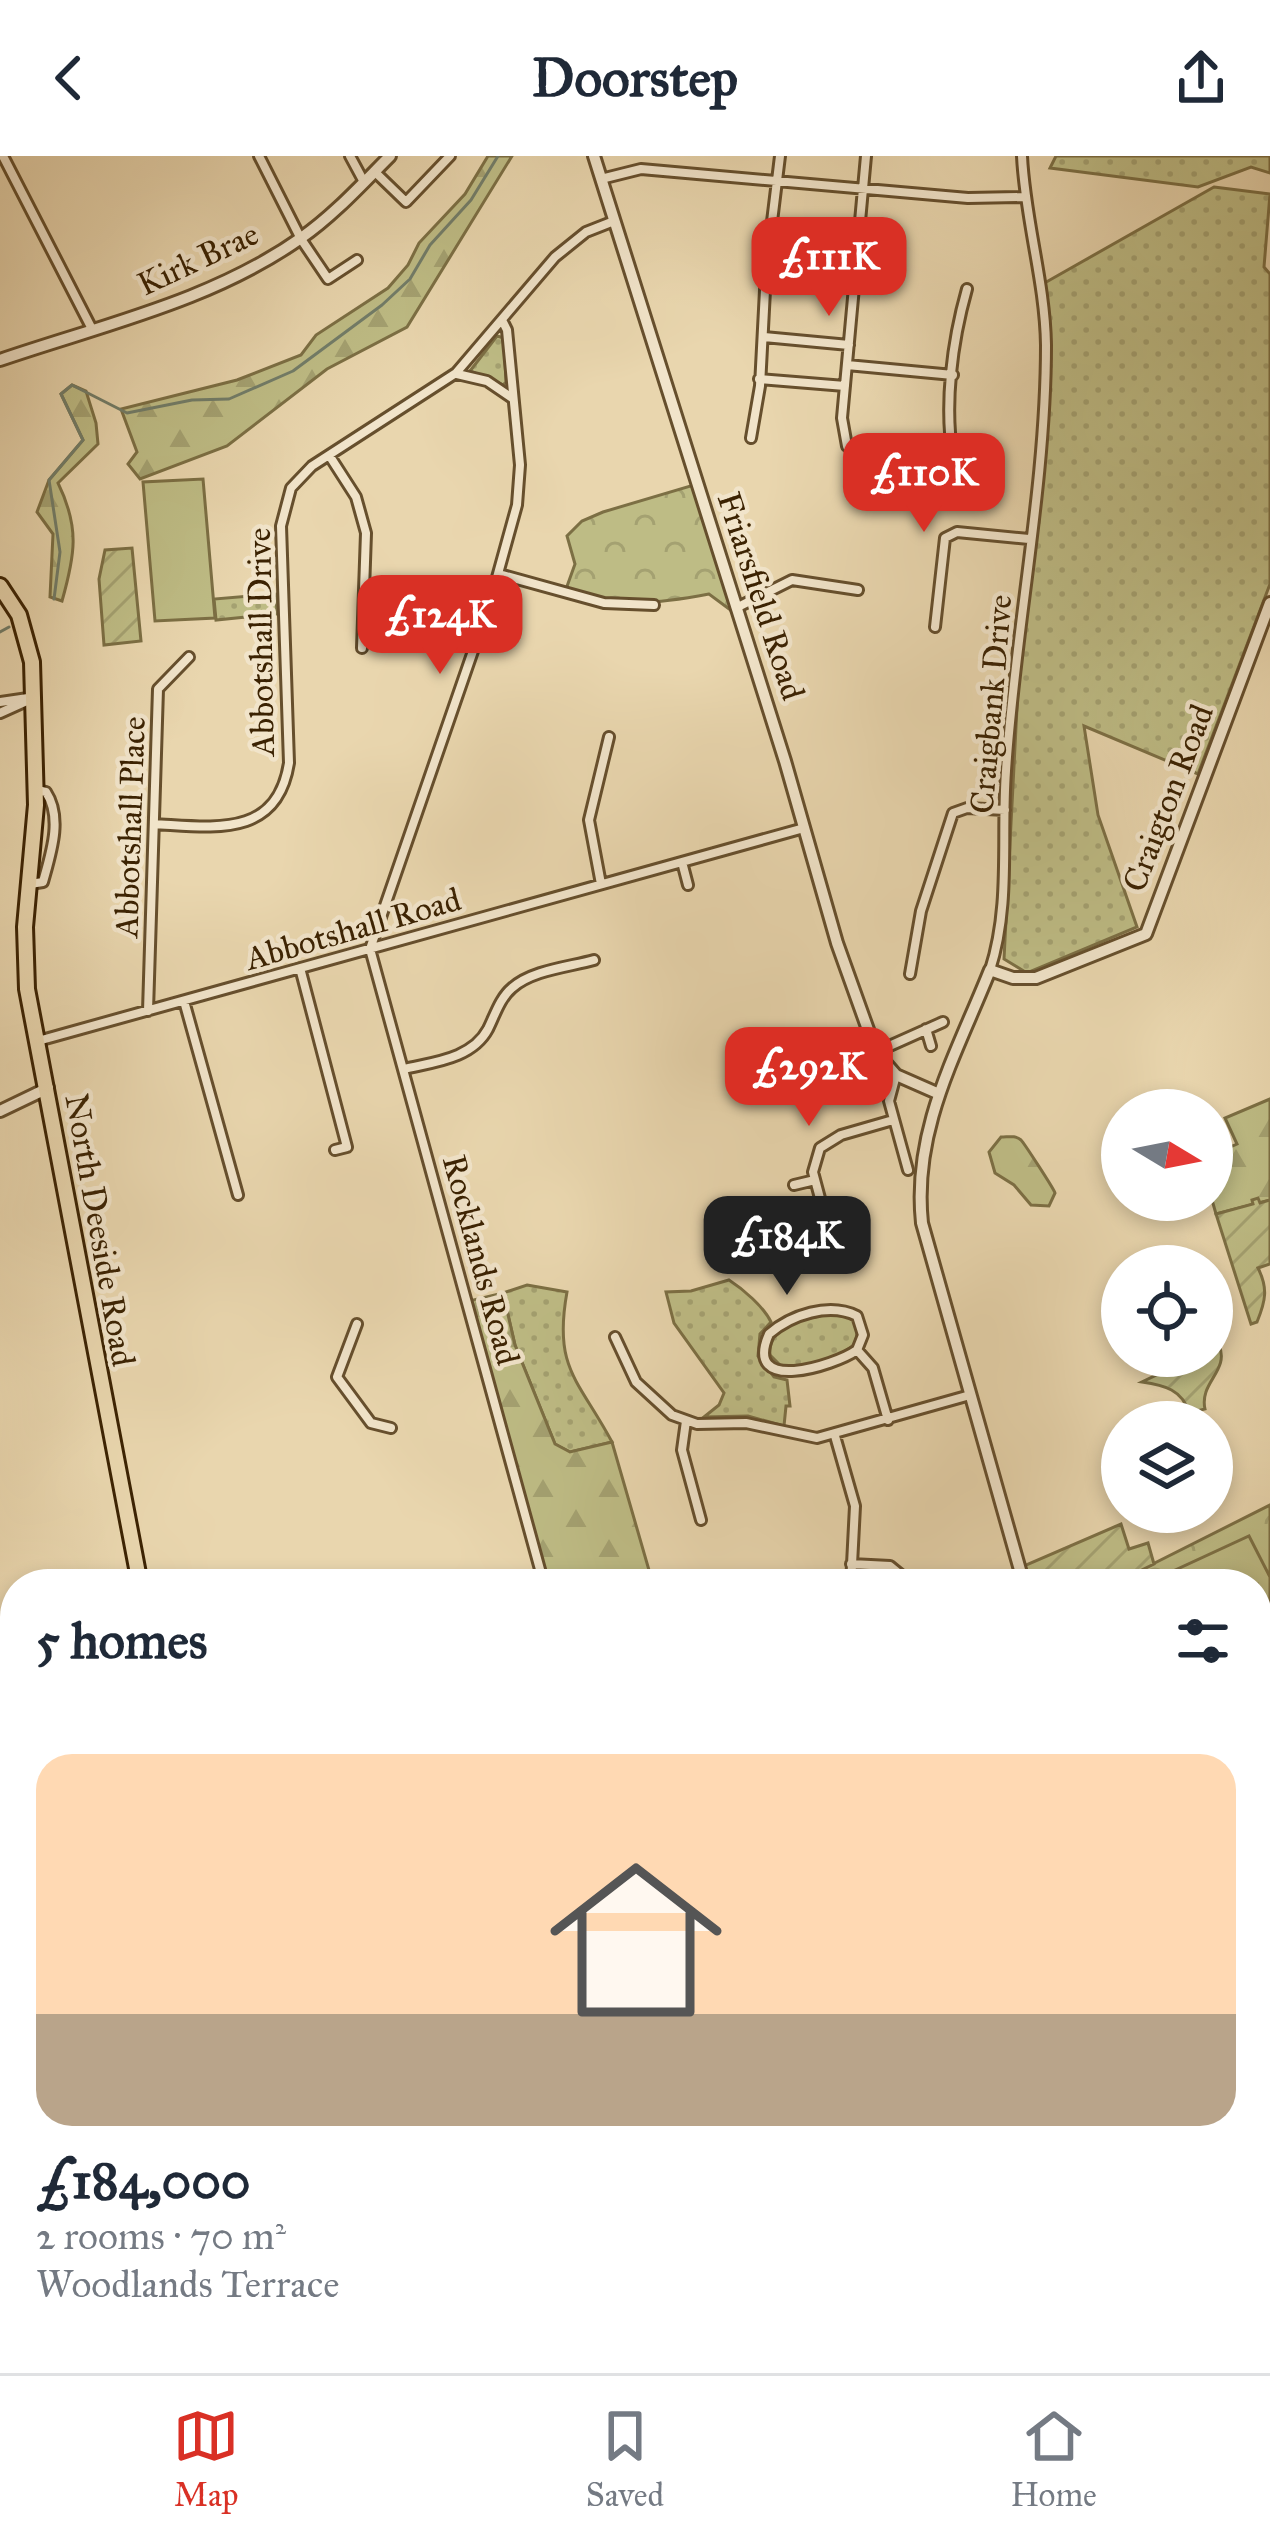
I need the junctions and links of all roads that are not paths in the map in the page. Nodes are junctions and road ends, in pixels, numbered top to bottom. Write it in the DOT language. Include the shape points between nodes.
graph roads {
  1 [pos="3,156"];
  2 [pos="259,156"];
  3 [pos="350,156"];
  4 [pos="390,156"];
  5 [pos="450,156"];
  6 [pos="594,156"];
  7 [pos="779,156"];
  8 [pos="866,156"];
  9 [pos="1022,156"];
  10 [pos="375,172"];
  11 [pos="601,179"];
  12 [pos="776,181"];
  13 [pos="364,182"];
  14 [pos="865,189"];
  15 [pos="1024,197"];
  16 [pos="614,221"];
  17 [pos="301,238"];
  18 [pos="357,260"];
  19 [pos="967,289"];
  20 [pos="503,322"];
  21 [pos="92,329"];
  22 [pos="764,337"];
  23 [pos="849,345"];
  24 [pos="0,360"];
  25 [pos="847,365"];
  26 [pos="456,374"];
  27 [pos="954,375"];
  28 [pos="759,379"];
  29 [pos="845,386"];
  30 [pos="512,398"];
  31 [pos="752,437"];
  32 [pos="847,446"];
  33 [pos="329,455"];
  34 [pos="952,458"];
  35 [pos="1029,539"];
  36 [pos="499,574"];
  37 [pos="0,586"];
  38 [pos="858,590"];
  39 [pos="1270,603"];
  40 [pos="654,604"];
  41 [pos="938,604"];
  42 [pos="954,605"];
  43 [pos="736,608"];
  44 [pos="935,627"];
  45 [pos="362,648"];
  46 [pos="189,656"];
  47 [pos="32,698"];
  48 [pos="0,702"];
  49 [pos="0,713"];
  50 [pos="609,737"];
  51 [pos="1005,810"];
  52 [pos="154,824"];
  53 [pos="804,828"];
  54 [pos="682,862"];
  55 [pos="601,884"];
  56 [pos="688,885"];
  57 [pos="370,949"];
  58 [pos="594,960"];
  59 [pos="911,963"];
  60 [pos="928,967"];
  61 [pos="300,968"];
  62 [pos="990,970"];
  63 [pos="910,974"];
  64 [pos="184,1001"];
  65 [pos="148,1011"];
  66 [pos="943,1022"];
  67 [pos="926,1029"];
  68 [pos="37,1042"];
  69 [pos="932,1046"];
  70 [pos="876,1052"];
  71 [pos="404,1070"];
  72 [pos="896,1075"];
  73 [pos="48,1088"];
  74 [pos="937,1093"];
  75 [pos="0,1111"];
  76 [pos="893,1120"];
  77 [pos="335,1150"];
  78 [pos="908,1170"];
  79 [pos="815,1180"];
  80 [pos="794,1185"];
  81 [pos="238,1195"];
  82 [pos="821,1202"];
  83 [pos="357,1324"];
  84 [pos="616,1337"];
  85 [pos="857,1350"];
  86 [pos="970,1395"];
  87 [pos="887,1420"];
  88 [pos="686,1421"];
  89 [pos="391,1429"];
  90 [pos="836,1436"];
  91 [pos="701,1520"];
  92 [pos="851,1564"];
  93 [pos="137,1569"];
  94 [pos="540,1569"];
  95 [pos="851,1569"];
  96 [pos="894,1569"];
  97 [pos="1020,1569"];
  1 -- 21 [label="street"];
  2 -- 17 [label="street"];
  3 -- 13 [label="street"];
  4 -- 10 [label="street, Kirk Brae"];
  5 -- 10 [label="street" via="406,202"];
  6 -- 11 [label="street, Friarsfield Road"];
  7 -- 12 [label="street"];
  8 -- 14 [label="street"];
  9 -- 15 [label="street, Craigbank Drive"];
  10 -- 13 [label="street, Kirk Brae"];
  11 -- 12 [label="street" via="641,170"];
  11 -- 16 [label="street, Friarsfield Road"];
  12 -- 14 [label="street"];
  12 -- 22 [label="street"];
  13 -- 17 [label="street, Kirk Brae"];
  14 -- 15 [label="street"];
  14 -- 23 [label="street"];
  15 -- 35 [label="street, Craigbank Drive" via="1046,344"];
  16 -- 20 [label="street, Abbotshall Drive" via="569,243"];
  16 -- 43 [label="street, Friarsfield Road"];
  17 -- 18 [label="street" via="328,280"];
  17 -- 21 [label="street, Kirk Brae" via="149,314"];
  19 -- 27 [label="street"];
  20 -- 26 [label="street, Abbotshall Drive"];
  20 -- 30 [label="street"];
  21 -- 24 [label="street, Kirk Brae"];
  22 -- 23 [label="street"];
  22 -- 28 [label="street"];
  23 -- 25 [label="street"];
  25 -- 27 [label="street"];
  25 -- 29 [label="street"];
  26 -- 30 [label="street"];
  26 -- 33 [label="street, Abbotshall Drive"];
  27 -- 34 [label="street"];
  28 -- 29 [label="street"];
  28 -- 31 [label="street"];
  29 -- 32 [label="street"];
  30 -- 36 [label="street" via="520,490"];
  33 -- 45 [label="street" via="367,533"];
  33 -- 52 [label="street, Abbotshall Drive" via="291,488 281,520 290,763 280,795 232,826"];
  35 -- 41 [label="street" via="951,533"];
  35 -- 51 [label="street, Craigbank Drive"];
  36 -- 40 [label="street" via="604,603"];
  36 -- 57 [label="street"];
  37 -- 47 [label="main road, North Deeside Road" via="29,643"];
  38 -- 43 [label="street" via="792,580"];
  39 -- 62 [label="street, Craigton Road" via="1146,934 1036,978"];
  41 -- 42 [label="street"];
  41 -- 44 [label="street"];
  43 -- 53 [label="street, Friarsfield Road"];
  46 -- 52 [label="street, Abbotshall Place" via="158,689"];
  47 -- 48 [label="street"];
  47 -- 49 [label="street"];
  47 -- 68 [label="main road, North Deeside Road" via="36,790 24,956"];
  50 -- 55 [label="street" via="589,820"];
  51 -- 59 [label="street" via="953,813"];
  51 -- 62 [label="street, Craigbank Drive" via="1001,928"];
  52 -- 65 [label="street, Abbotshall Place"];
  53 -- 54 [label="street, Abbotshall Road"];
  53 -- 70 [label="street, Friarsfield Road"];
  54 -- 55 [label="street, Abbotshall Road"];
  54 -- 56 [label="street"];
  55 -- 57 [label="street, Abbotshall Road"];
  57 -- 61 [label="street, Abbotshall Road"];
  57 -- 71 [label="street, Rocklands Road"];
  58 -- 71 [label="street" via="511,988 473,1047"];
  59 -- 60 [label="street"];
  59 -- 63 [label="street"];
  61 -- 64 [label="street, Abbotshall Road"];
  61 -- 77 [label="street" via="347,1147"];
  62 -- 74 [label="street"];
  64 -- 65 [label="street, Abbotshall Road"];
  64 -- 81 [label="street"];
  65 -- 68 [label="street, Abbotshall Road"];
  66 -- 67 [label="street"];
  67 -- 69 [label="street"];
  67 -- 70 [label="street"];
  68 -- 73 [label="main road, North Deeside Road"];
  70 -- 72 [label="street"];
  71 -- 94 [label="street, Rocklands Road"];
  72 -- 74 [label="street"];
  72 -- 76 [label="street"];
  73 -- 75 [label="street"];
  73 -- 93 [label="main road, North Deeside Road"];
  74 -- 86 [label="street" via="922,1165 922,1223"];
  76 -- 78 [label="street"];
  76 -- 79 [label="street" via="829,1140 815,1159"];
  79 -- 80 [label="street"];
  79 -- 82 [label="street"];
  83 -- 89 [label="street" via="337,1377 371,1424"];
  84 -- 88 [label="street" via="636,1382"];
  85 -- 85 [label="street" via="862,1324 831,1309 776,1328 764,1352 778,1370 798,1372"];
  85 -- 87 [label="street" via="873,1368"];
  86 -- 87 [label="street"];
  86 -- 97 [label="street"];
  87 -- 90 [label="street"];
  88 -- 90 [label="street"];
  88 -- 91 [label="street" via="682,1450"];
  90 -- 92 [label="street" via="856,1506"];
  92 -- 95 [label="street"];
  92 -- 96 [label="street"];
}
